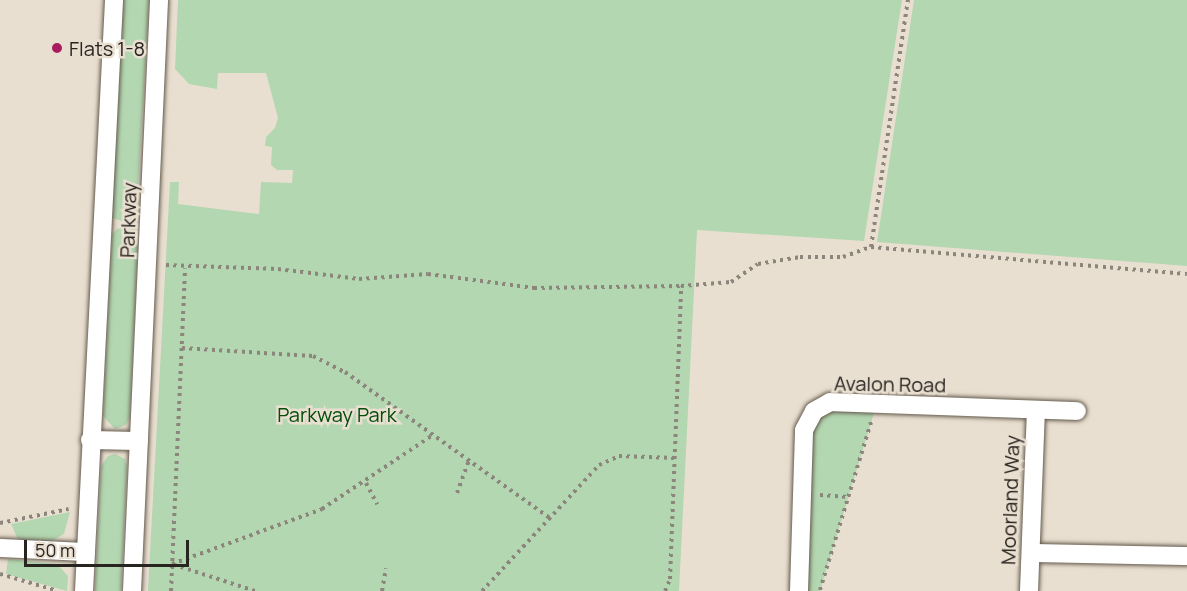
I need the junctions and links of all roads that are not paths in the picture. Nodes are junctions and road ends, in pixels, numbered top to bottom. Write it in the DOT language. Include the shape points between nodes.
graph roads {
  1 [pos="114,0"];
  2 [pos="159,0"];
  3 [pos="1036,411"];
  4 [pos="1077,411"];
  5 [pos="90,440"];
  6 [pos="140,441"];
  7 [pos="0,548"];
  8 [pos="86,552"];
  9 [pos="1031,553"];
  10 [pos="1187,556"];
  11 [pos="84,591"];
  12 [pos="132,591"];
  13 [pos="799,591"];
  14 [pos="1029,591"];
  1 -- 5 [label="street, Parkway"];
  2 -- 6 [label="street, Parkway"];
  3 -- 4 [label="street, Avalon Road"];
  3 -- 9 [label="street, Moorland Way"];
  3 -- 13 [label="street, Avalon Road" via="830,402 814,411 804,430"];
  5 -- 6 [label="street"];
  5 -- 8 [label="street, Parkway"];
  6 -- 12 [label="street, Parkway"];
  7 -- 8 [label="street"];
  8 -- 11 [label="street, Parkway"];
  9 -- 10 [label="street"];
  9 -- 14 [label="street, Moorland Way"];
}
